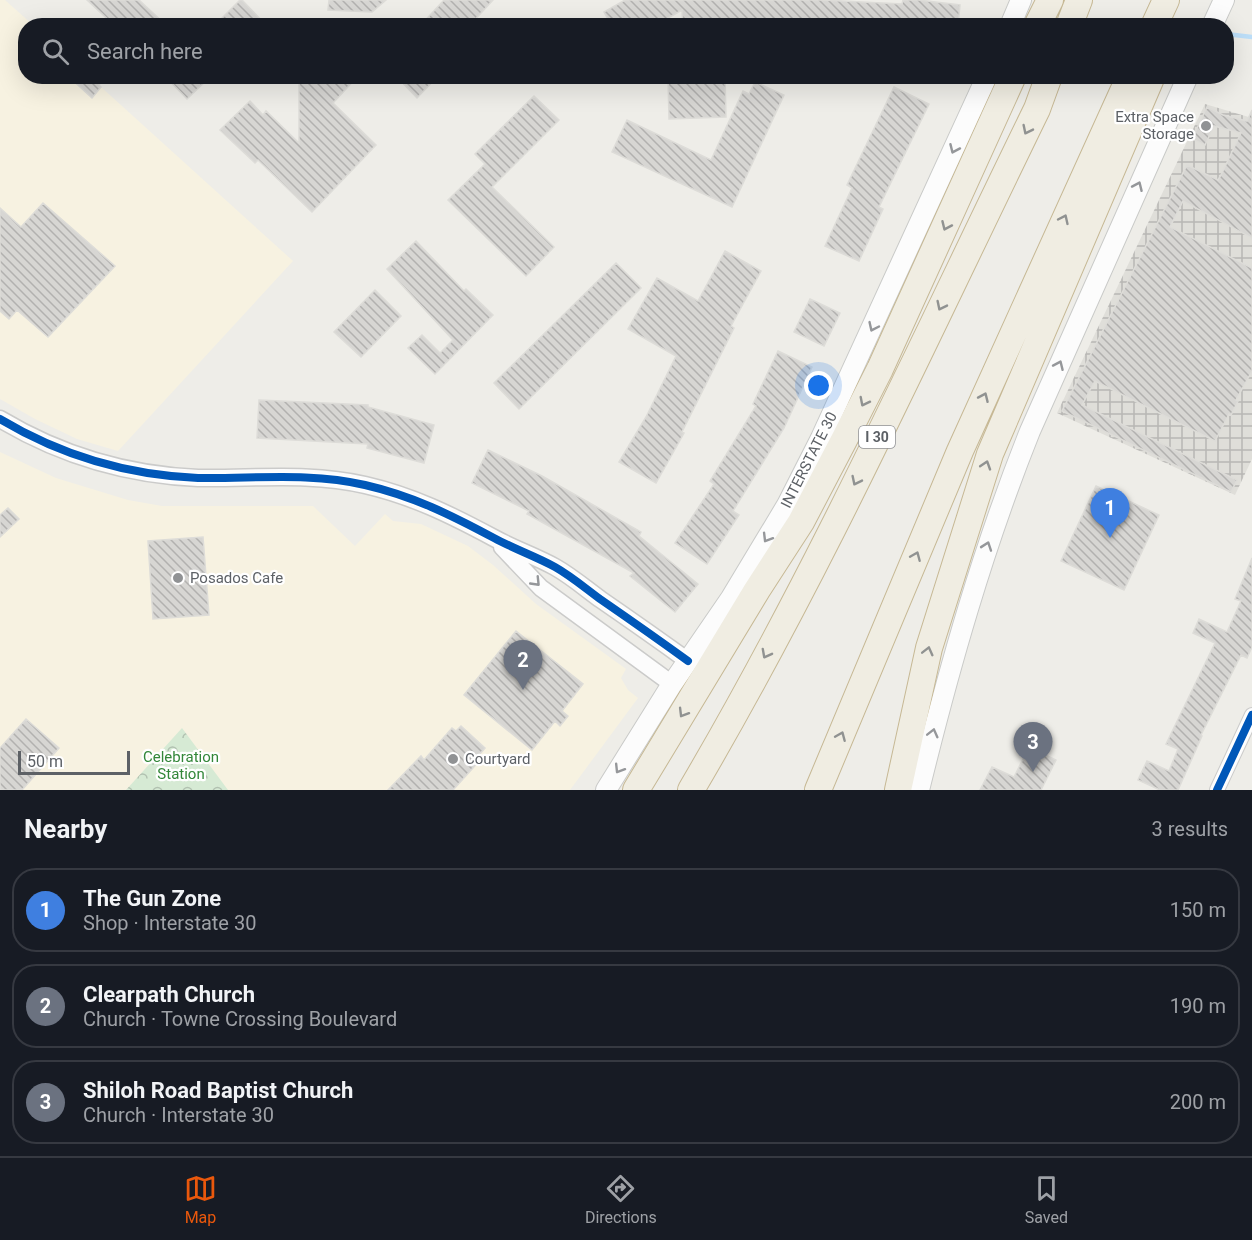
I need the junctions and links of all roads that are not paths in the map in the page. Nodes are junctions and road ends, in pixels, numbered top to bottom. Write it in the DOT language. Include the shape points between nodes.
graph roads {
  1 [pos="1021,0"];
  2 [pos="1050,0"];
  3 [pos="1078,0"];
  4 [pos="1166,0"];
  5 [pos="1181,0"];
  6 [pos="1224,0"];
  7 [pos="1013,18"];
  8 [pos="1041,18"];
  9 [pos="1072,18"];
  10 [pos="1158,18"];
  11 [pos="1175,18"];
  12 [pos="1216,18"];
  13 [pos="983,84"];
  14 [pos="1009,84"];
  15 [pos="1046,84"];
  16 [pos="1126,84"];
  17 [pos="1149,84"];
  18 [pos="1184,84"];
  19 [pos="0,419"];
  20 [pos="496,539"];
  21 [pos="701,662"];
  22 [pos="672,684"];
  23 [pos="1252,715"];
  24 [pos="1248,734"];
  25 [pos="606,790"];
  26 [pos="636,790"];
  27 [pos="691,790"];
  28 [pos="818,790"];
  29 [pos="898,790"];
  30 [pos="919,790"];
  31 [pos="1217,790"];
  1 -- 7 [label="main road"];
  2 -- 8 [label="highway"];
  3 -- 9 [label="highway"];
  4 -- 10 [label="highway"];
  5 -- 11 [label="highway"];
  6 -- 12 [label="main road"];
  13 -- 21 [label="main road, INTERSTATE 30, one-way" via="821,438 787,505 731,598"];
  14 -- 21 [label="highway, one-way" via="880,369 801,522"];
  15 -- 27 [label="highway, I 30, one-way" via="830,534"];
  28 -- 16 [label="highway, one-way" via="960,451"];
  29 -- 17 [label="highway, one-way" via="929,648 990,454"];
  30 -- 18 [label="main road, one-way" via="978,571 1006,491"];
  19 -- 20 [label="street" via="46,444 118,467 197,478 308,477 363,484 438,508"];
  20 -- 21 [label="street" via="556,568"];
  20 -- 22 [label="street, one-way" via="541,588"];
  21 -- 22 [label="main road, INTERSTATE 30"];
  21 -- 26 [label="highway, one-way"];
  22 -- 25 [label="main road, INTERSTATE 30, one-way"];
  23 -- 24 [label="street"];
  24 -- 31 [label="street"];
}
